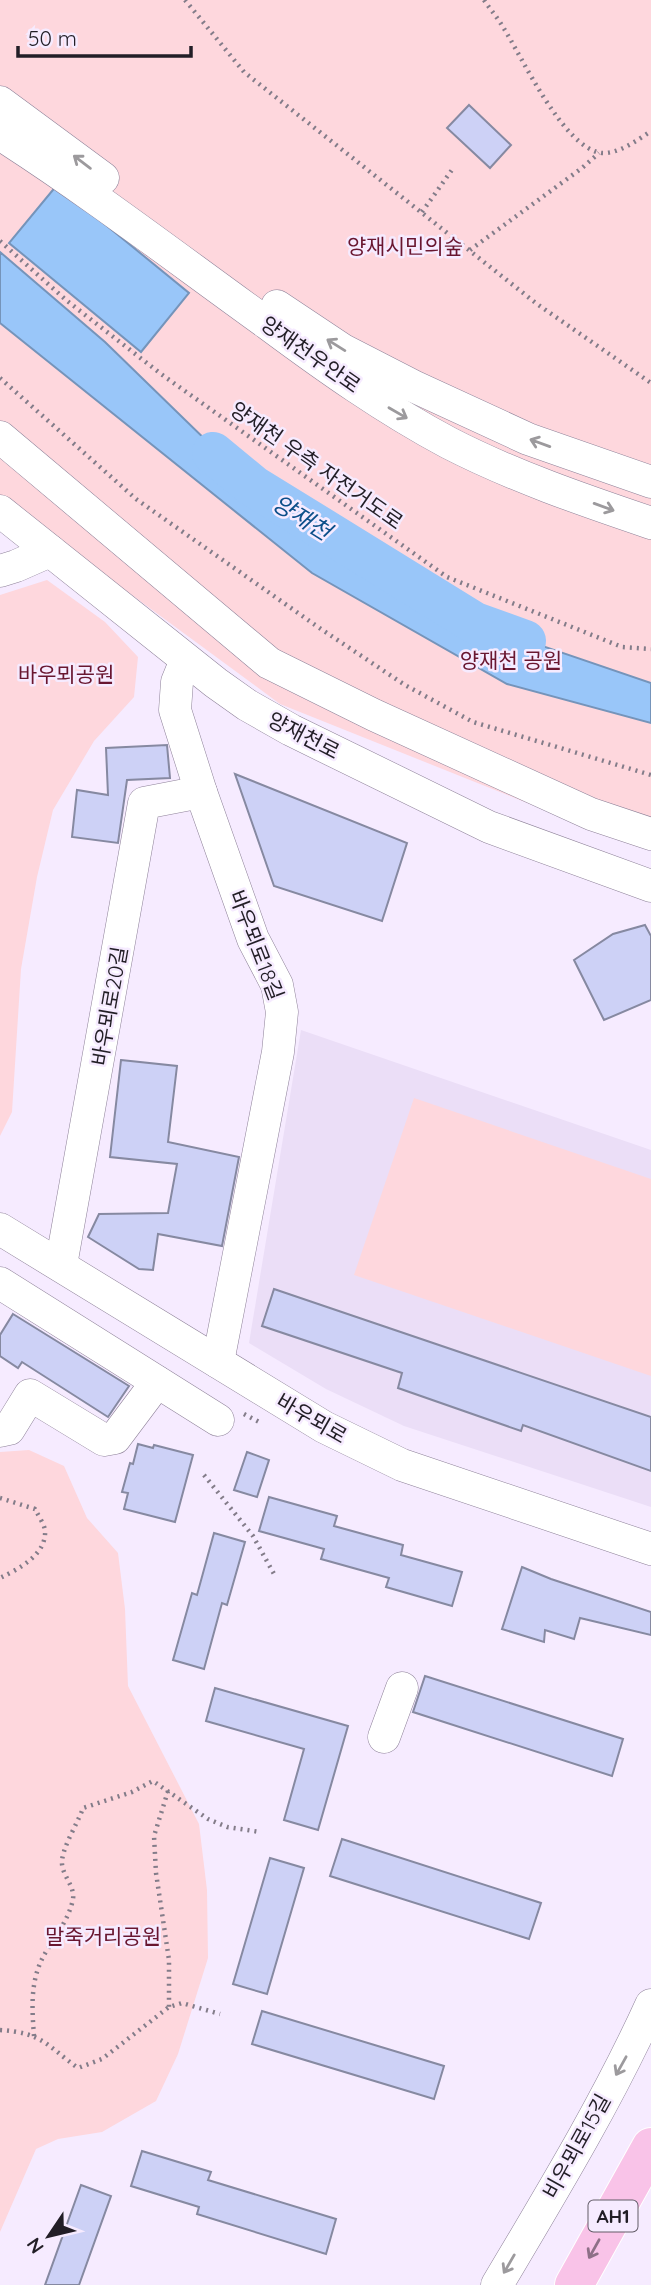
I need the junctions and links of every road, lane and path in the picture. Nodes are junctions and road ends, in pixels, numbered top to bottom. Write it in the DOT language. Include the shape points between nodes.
graph roads {
  1 [pos="185,0"];
  2 [pos="484,0"];
  3 [pos="0,102"];
  4 [pos="651,131"];
  5 [pos="0,134"];
  6 [pos="599,153"];
  7 [pos="454,167"];
  8 [pos="422,212"];
  9 [pos="0,241"];
  10 [pos="470,250"];
  11 [pos="227,284"];
  12 [pos="0,378"];
  13 [pos="651,383"];
  14 [pos="0,437"];
  15 [pos="651,482"];
  16 [pos="0,511"];
  17 [pos="651,523"];
  18 [pos="50,551"];
  19 [pos="0,571"];
  20 [pos="651,649"];
  21 [pos="186,660"];
  22 [pos="651,775"];
  23 [pos="201,792"];
  24 [pos="651,834"];
  25 [pos="651,886"];
  26 [pos="0,1229"];
  27 [pos="61,1265"];
  28 [pos="0,1283"];
  29 [pos="218,1362"];
  30 [pos="157,1382"];
  31 [pos="218,1420"];
  32 [pos="0,1431"];
  33 [pos="204,1475"];
  34 [pos="0,1498"];
  35 [pos="651,1549"];
  36 [pos="274,1574"];
  37 [pos="0,1578"];
  38 [pos="402,1688"];
  39 [pos="384,1737"];
  40 [pos="168,1791"];
  41 [pos="260,1832"];
  42 [pos="651,2005"];
  43 [pos="169,2007"];
  44 [pos="220,2014"];
  45 [pos="0,2030"];
  46 [pos="34,2036"];
  47 [pos="651,2147"];
  48 [pos="497,2285"];
  49 [pos="575,2285"];
  1 -- 8 [label="path" via="244,72"];
  2 -- 6 [label="path" via="559,120"];
  11 -- 3 [label="street, 양재천우안로, one-way"];
  4 -- 6 [label="path" via="618,149"];
  5 -- 11 [label="street, 양재천우안로"];
  6 -- 10 [label="path"];
  7 -- 8 [label="path"];
  8 -- 10 [label="path"];
  9 -- 20 [label="path, 양재천 우측 자전거도로" via="161,374 447,577 622,647"];
  10 -- 13 [label="path" via="537,304"];
  15 -- 11 [label="street, 양재천우안로, one-way" via="528,439 413,386"];
  11 -- 17 [label="street, 양재천우안로, one-way" via="381,403 450,443 515,473"];
  12 -- 22 [label="path" via="136,499 405,685 473,722"];
  14 -- 24 [label="street" via="269,663 591,814"];
  16 -- 18 [label="street, 양재천로"];
  18 -- 19 [label="street"];
  18 -- 21 [label="street, 양재천로"];
  21 -- 23 [label="street, 바우뫼로18길" via="177,682 176,709"];
  21 -- 25 [label="street, 양재천로" via="247,705 291,730 489,827"];
  23 -- 27 [label="street, 바우뫼로20길" via="144,803"];
  23 -- 29 [label="street, 바우뫼로18길" via="253,939 277,985 282,1012"];
  26 -- 27 [label="street, 바우뫼로"];
  27 -- 29 [label="street, 바우뫼로"];
  28 -- 30 [label="street"];
  29 -- 35 [label="street, 바우뫼로" via="324,1427 402,1465"];
  30 -- 31 [label="street"];
  30 -- 32 [label="street" via="115,1438 104,1440 30,1395 9,1429"];
  33 -- 36 [label="path" via="253,1536"];
  34 -- 37 [label="path" via="35,1509 45,1530 40,1551"];
  38 -- 39 [label="street"];
  40 -- 41 [label="path" via="208,1819"];
  40 -- 43 [label="path" via="154,1836 169,1960"];
  40 -- 46 [label="path" via="153,1781 83,1808 62,1863 73,1897 35,1976"];
  42 -- 48 [label="street, 비우뫼로15길, one-way"];
  43 -- 44 [label="path" via="181,2003"];
  43 -- 46 [label="path" via="102,2059 78,2068"];
  45 -- 46 [label="path"];
  47 -- 49 [label="highway, AH1, one-way"];
}
